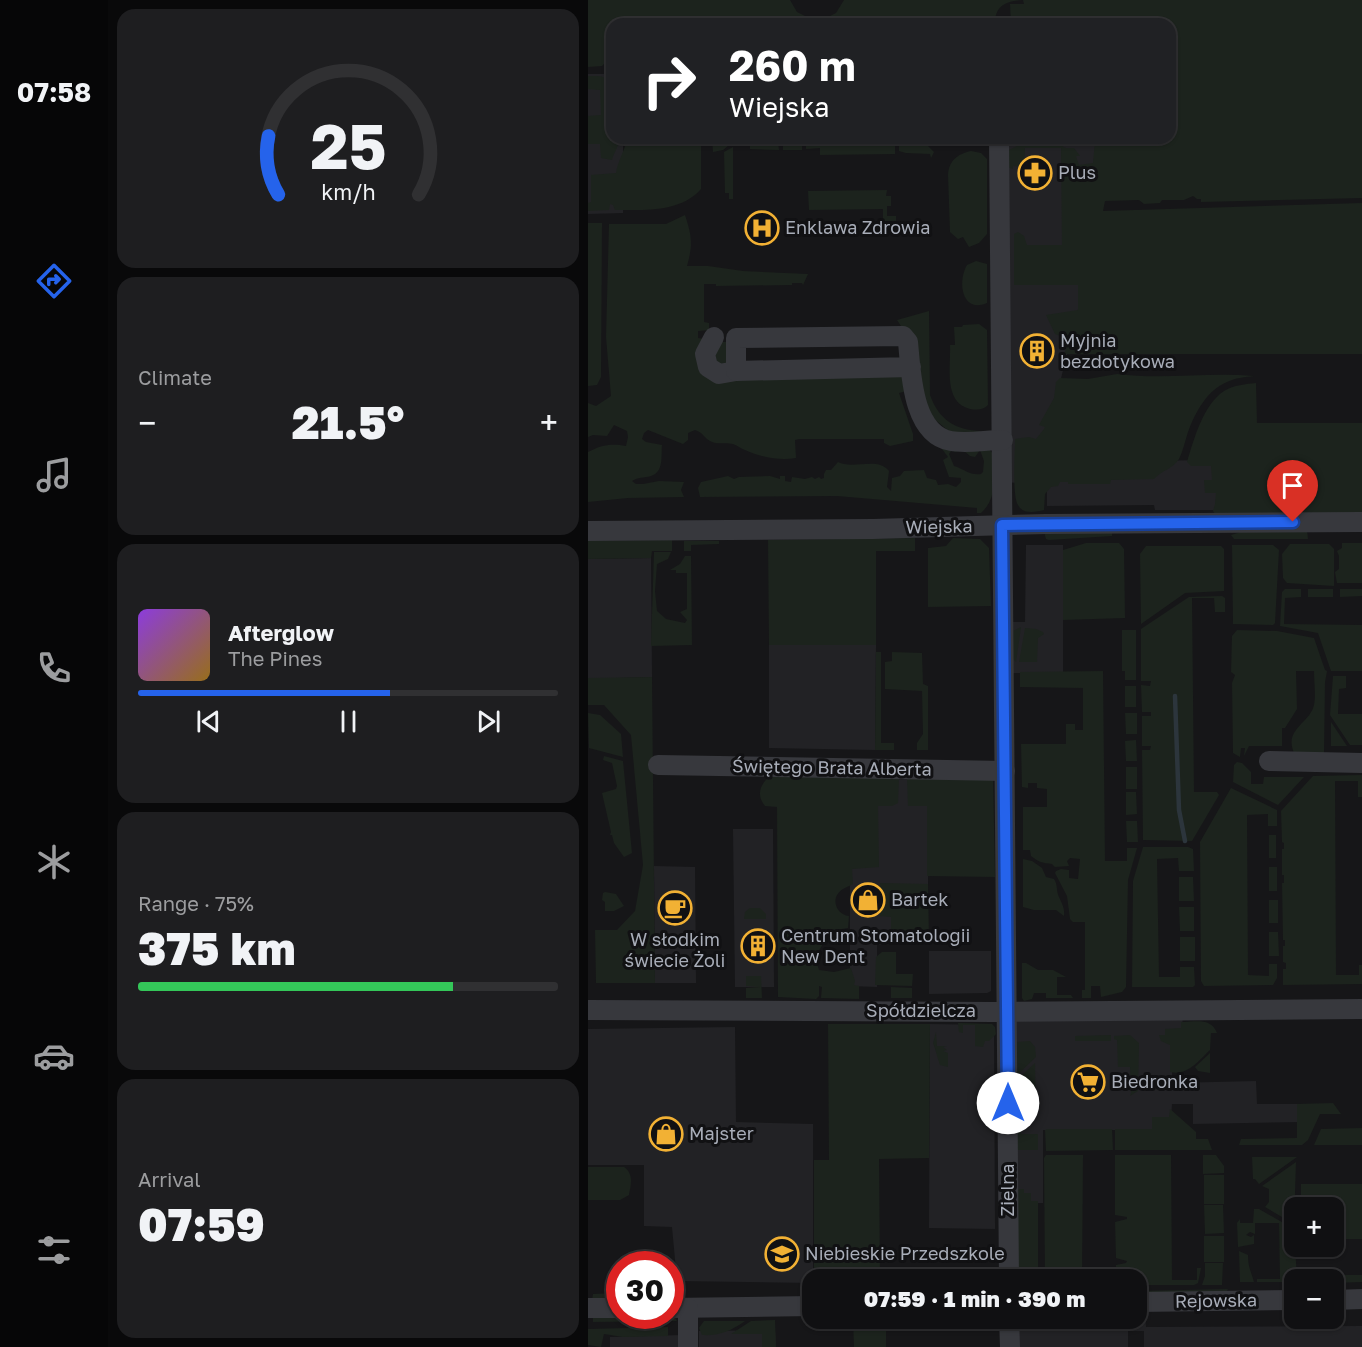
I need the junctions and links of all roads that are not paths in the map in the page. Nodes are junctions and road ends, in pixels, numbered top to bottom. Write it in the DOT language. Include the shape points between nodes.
graph roads {
  1 [pos="999,144"];
  2 [pos="736,338"];
  3 [pos="911,367"];
  4 [pos="736,371"];
  5 [pos="1002,440"];
  6 [pos="1362,522"];
  7 [pos="1002,525"];
  8 [pos="588,531"];
  9 [pos="1269,760"];
  10 [pos="1362,763"];
  11 [pos="658,765"];
  12 [pos="1005,771"];
  13 [pos="1362,1009"];
  14 [pos="588,1010"];
  15 [pos="1007,1012"];
  16 [pos="1009,1269"];
  17 [pos="1362,1299"];
  18 [pos="1284,1300"];
  19 [pos="1344,1300"];
  20 [pos="1147,1302"];
  21 [pos="802,1306"];
  22 [pos="588,1308"];
  23 [pos="606,1308"];
  24 [pos="684,1308"];
  25 [pos="684,1329"];
  26 [pos="1009,1329"];
  27 [pos="688,1347"];
  28 [pos="1010,1347"];
  1 -- 5 [label="street, Zielna"];
  2 -- 3 [label="street" via="903,336 908,342"];
  2 -- 4 [label="street"];
  2 -- 4 [label="street" via="706,338 705,354 708,367 719,374"];
  3 -- 4 [label="street"];
  3 -- 5 [label="street" via="921,418 929,428 951,441"];
  5 -- 7 [label="street, Zielna"];
  6 -- 7 [label="street, Wiejska"];
  7 -- 8 [label="street, Wiejska"];
  7 -- 12 [label="street, Zielna"];
  9 -- 10 [label="street"];
  11 -- 12 [label="street, Świętego Brata Alberta"];
  12 -- 15 [label="street, Zielna"];
  13 -- 15 [label="street, Spółdzielcza"];
  14 -- 15 [label="street, Spółdzielcza"];
  15 -- 16 [label="street, Zielna"];
  17 -- 19 [label="street"];
  18 -- 20 [label="street, Rejowska"];
  21 -- 24 [label="street"];
  22 -- 23 [label="street"];
  25 -- 27 [label="street"];
  26 -- 28 [label="street"];
}
